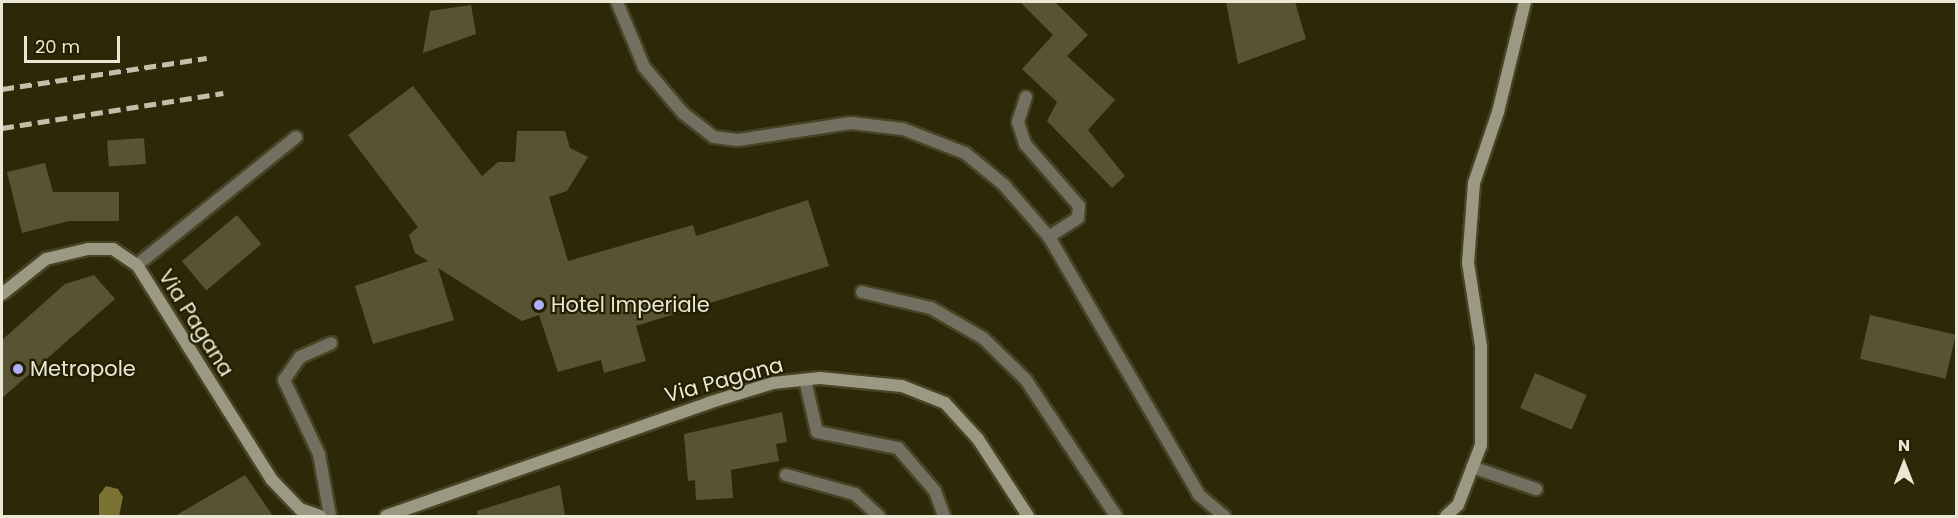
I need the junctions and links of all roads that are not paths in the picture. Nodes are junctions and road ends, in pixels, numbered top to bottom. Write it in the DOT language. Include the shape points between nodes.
graph roads {
  1 [pos="617,2"];
  2 [pos="1525,2"];
  3 [pos="1026,97"];
  4 [pos="296,137"];
  5 [pos="1049,237"];
  6 [pos="137,265"];
  7 [pos="862,292"];
  8 [pos="2,294"];
  9 [pos="331,343"];
  10 [pos="805,380"];
  11 [pos="1472,466"];
  12 [pos="786,475"];
  13 [pos="1536,489"];
  14 [pos="320,516"];
  15 [pos="330,516"];
  16 [pos="386,516"];
  17 [pos="879,516"];
  18 [pos="944,516"];
  19 [pos="1028,516"];
  20 [pos="1116,516"];
  21 [pos="1224,516"];
  22 [pos="1446,516"];
  1 -- 5 [label="street" via="644,67 683,113 714,137 738,140 851,123 903,129 965,153 1004,185"];
  2 -- 11 [label="main road" via="1498,112 1474,183 1467,226 1480,346 1480,445"];
  3 -- 5 [label="street" via="1018,122 1025,144 1079,206 1078,218"];
  4 -- 6 [label="street"];
  5 -- 21 [label="street" via="1199,495"];
  6 -- 8 [label="main road, Via Pagana" via="113,249 88,249 45,259"];
  6 -- 14 [label="main road, Via Pagana" via="271,479 300,509"];
  7 -- 20 [label="street" via="931,308 983,338 1026,380"];
  9 -- 15 [label="street" via="300,357 284,380 319,454"];
  10 -- 16 [label="main road, Via Pagana" via="773,383 636,426"];
  10 -- 18 [label="street" via="817,432 898,448 935,491"];
  10 -- 19 [label="main road, Via Pagana" via="902,386 945,403 978,439"];
  11 -- 13 [label="street"];
  11 -- 22 [label="main road" via="1458,505"];
  12 -- 17 [label="street" via="855,495"];
}
